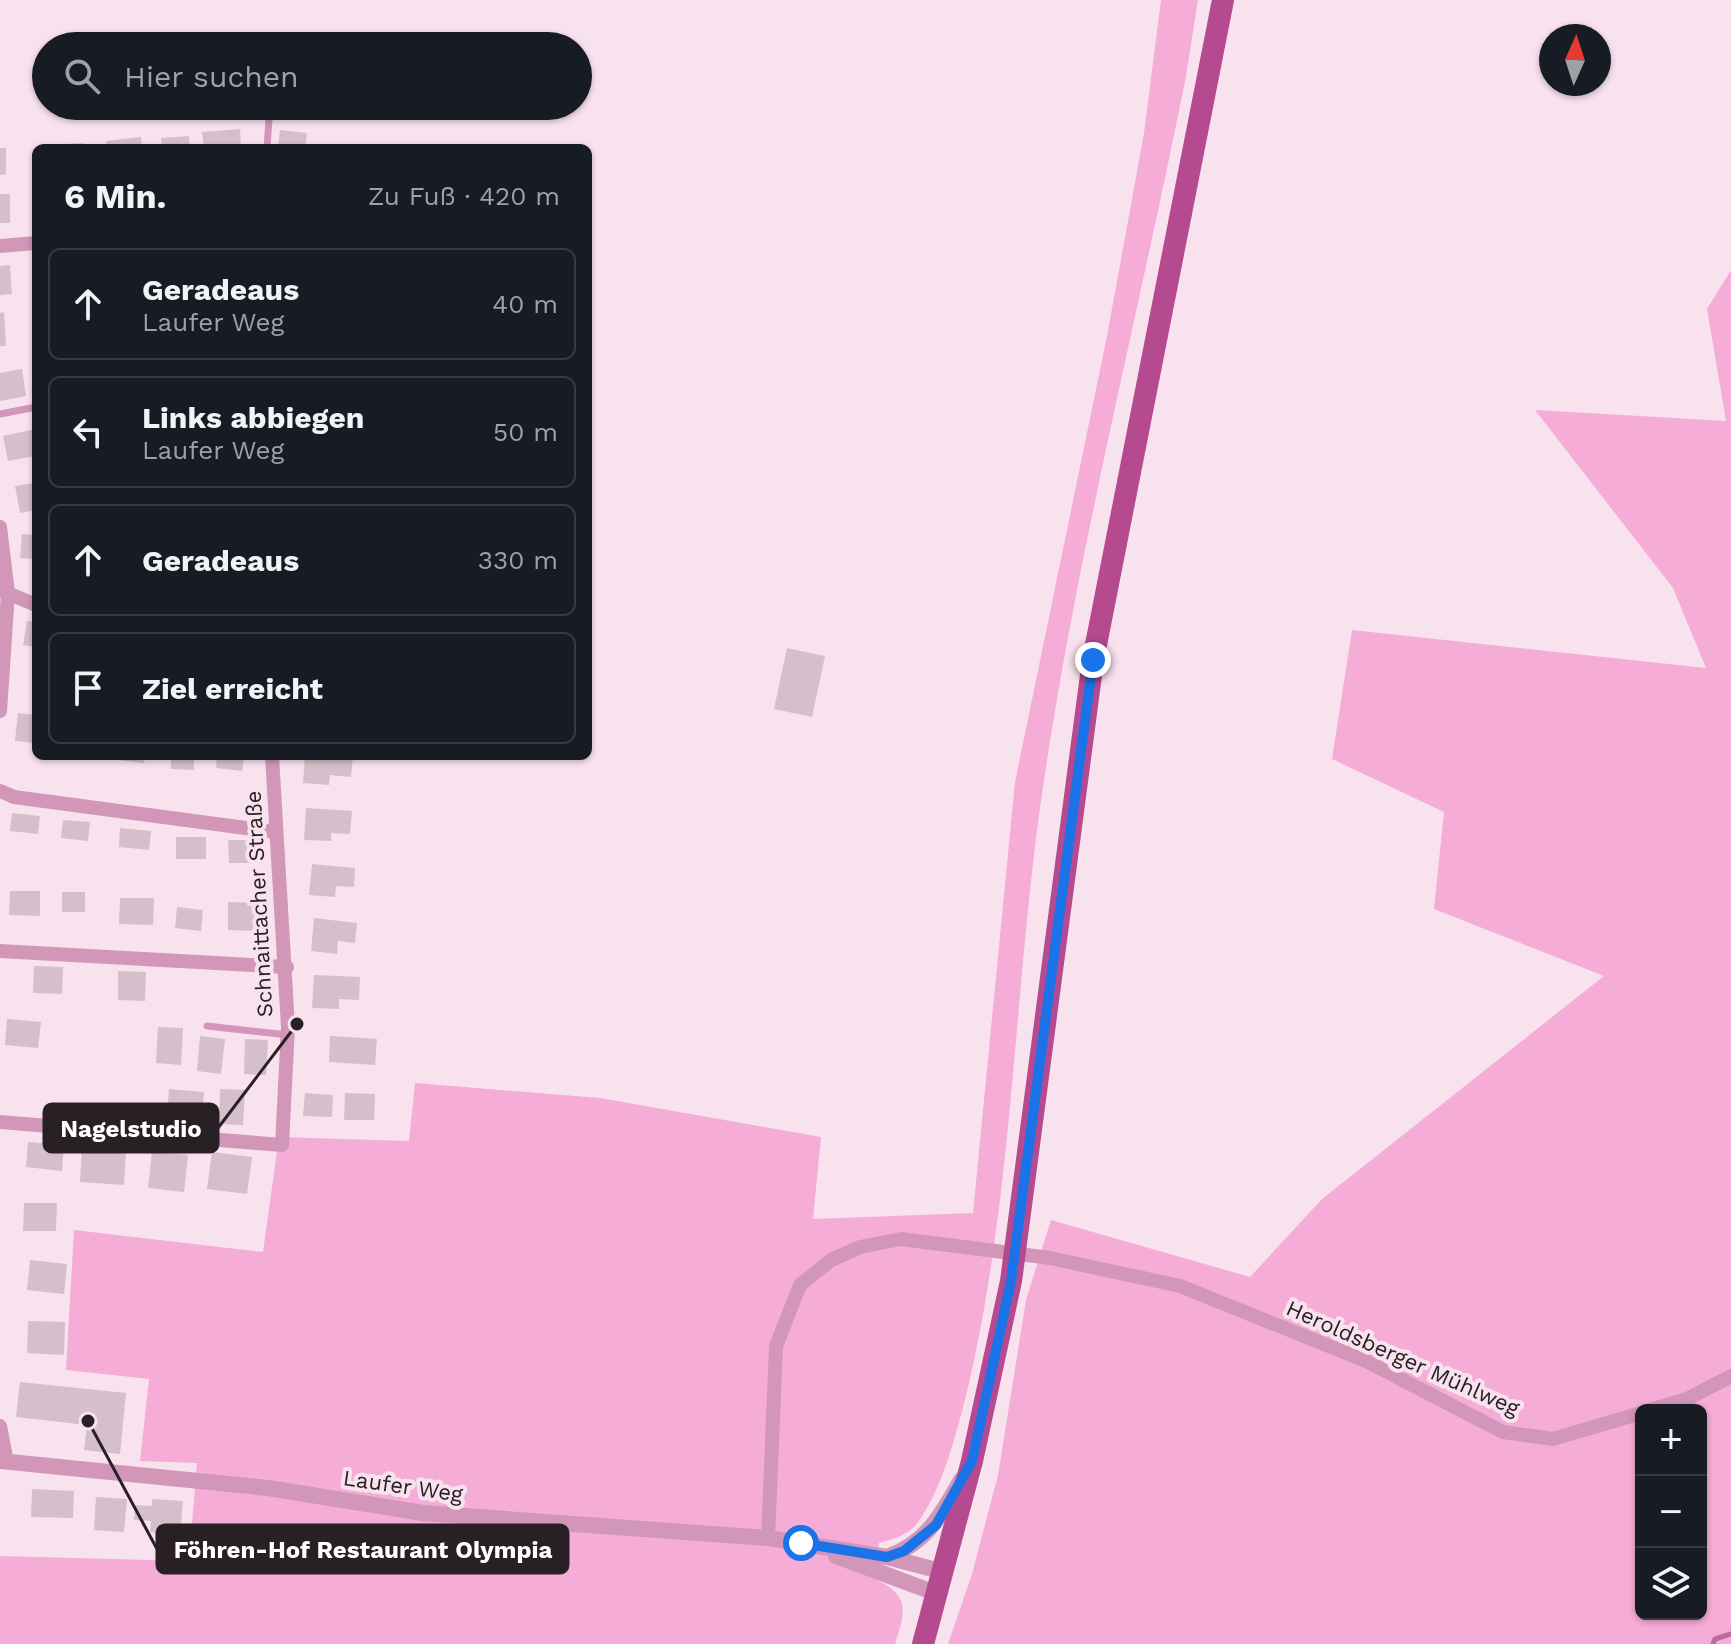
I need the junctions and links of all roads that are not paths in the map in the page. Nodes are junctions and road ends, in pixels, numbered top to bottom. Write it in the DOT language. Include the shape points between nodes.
graph roads {
  1 [pos="1223,0"];
  2 [pos="269,120"];
  3 [pos="267,144"];
  4 [pos="32,243"];
  5 [pos="0,246"];
  6 [pos="32,408"];
  7 [pos="0,414"];
  8 [pos="0,527"];
  9 [pos="4,591"];
  10 [pos="32,603"];
  11 [pos="0,711"];
  12 [pos="272,760"];
  13 [pos="0,791"];
  14 [pos="276,832"];
  15 [pos="0,951"];
  16 [pos="287,967"];
  17 [pos="207,1026"];
  18 [pos="288,1035"];
  19 [pos="0,1122"];
  20 [pos="1731,1376"];
  21 [pos="1670,1404"];
  22 [pos="1635,1415"];
  23 [pos="0,1426"];
  24 [pos="3,1461"];
  25 [pos="972,1461"];
  26 [pos="768,1538"];
  27 [pos="801,1543"];
  28 [pos="887,1557"];
  29 [pos="944,1572"];
  30 [pos="938,1594"];
  31 [pos="923,1644"];
  1 -- 25 [label="main road" via="1093,660 1011,1281"];
  2 -- 3 [label="lane"];
  4 -- 5 [label="street"];
  6 -- 7 [label="lane"];
  8 -- 9 [label="street"];
  9 -- 10 [label="street"];
  9 -- 11 [label="street"];
  12 -- 14 [label="street, Schnaittacher Straße"];
  13 -- 14 [label="street" via="44,802"];
  14 -- 16 [label="street, Schnaittacher Straße"];
  15 -- 16 [label="street"];
  16 -- 18 [label="street, Schnaittacher Straße"];
  17 -- 18 [label="lane"];
  18 -- 19 [label="street, Schnaittacher Straße" via="282,1145"];
  20 -- 21 [label="street"];
  22 -- 26 [label="street, Heroldsberger Mühlweg" via="1553,1439 1503,1432 1366,1361 1180,1286 1050,1258 901,1239 860,1247 831,1260 800,1285 776,1346"];
  23 -- 24 [label="street"];
  24 -- 26 [label="street, Laufer Weg" via="268,1488 423,1513"];
  25 -- 28 [label="street" via="936,1525 922,1539"];
  25 -- 29 [label="main road"];
  26 -- 27 [label="street, Laufer Weg"];
  27 -- 28 [label="street, Laufer Weg"];
  27 -- 30 [label="street, Laufer Weg"];
  28 -- 29 [label="street, Laufer Weg"];
  29 -- 30 [label="main road"];
  30 -- 31 [label="main road"];
}
